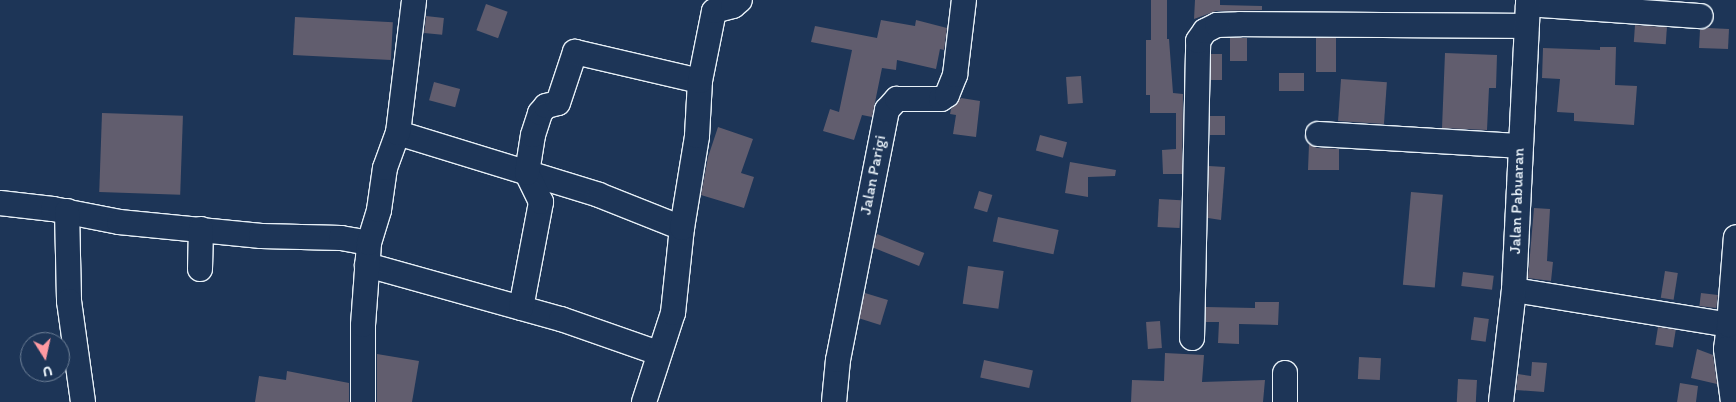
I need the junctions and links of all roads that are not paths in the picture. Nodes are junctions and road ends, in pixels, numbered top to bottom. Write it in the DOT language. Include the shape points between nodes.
graph roads {
  1 [pos="414,0"];
  2 [pos="740,0"];
  3 [pos="964,0"];
  4 [pos="1527,10"];
  5 [pos="1701,16"];
  6 [pos="700,81"];
  7 [pos="398,133"];
  8 [pos="1318,134"];
  9 [pos="1519,146"];
  10 [pos="527,173"];
  11 [pos="0,203"];
  12 [pos="66,211"];
  13 [pos="682,228"];
  14 [pos="201,229"];
  15 [pos="1736,237"];
  16 [pos="368,254"];
  17 [pos="200,268"];
  18 [pos="1514,290"];
  19 [pos="522,308"];
  20 [pos="1729,325"];
  21 [pos="1192,338"];
  22 [pos="658,353"];
  23 [pos="1285,374"];
  24 [pos="838,401"];
  25 [pos="83,402"];
  26 [pos="363,402"];
  27 [pos="644,402"];
  28 [pos="1284,402"];
  29 [pos="1501,402"];
  30 [pos="1733,402"];
  1 -- 7 [label="street"];
  2 -- 6 [label="street" via="733,6 714,11"];
  3 -- 24 [label="street, Jalan Parigi" via="955,75 947,95 941,99 898,99 887,110"];
  4 -- 5 [label="street"];
  4 -- 9 [label="street, Jalan Pabuaran"];
  4 -- 21 [label="street" via="1217,25 1205,32 1198,41"];
  6 -- 10 [label="street" via="576,52 558,102 546,106 540,113"];
  6 -- 13 [label="street" via="697,136"];
  7 -- 10 [label="street"];
  7 -- 16 [label="street" via="385,168"];
  8 -- 9 [label="street"];
  9 -- 18 [label="street, Jalan Pabuaran"];
  10 -- 13 [label="street" via="599,195"];
  10 -- 19 [label="street" via="541,202"];
  11 -- 12 [label="street"];
  12 -- 14 [label="street" via="119,222"];
  12 -- 25 [label="street" via="69,301"];
  13 -- 22 [label="street" via="673,313"];
  14 -- 16 [label="street" via="341,238"];
  14 -- 17 [label="street"];
  15 -- 20 [label="street"];
  16 -- 19 [label="street"];
  16 -- 26 [label="street"];
  18 -- 20 [label="street"];
  18 -- 29 [label="street, Jalan Pabuaran"];
  19 -- 22 [label="street"];
  20 -- 30 [label="street" via="1727,359"];
  22 -- 27 [label="street"];
  23 -- 28 [label="street"];
}
